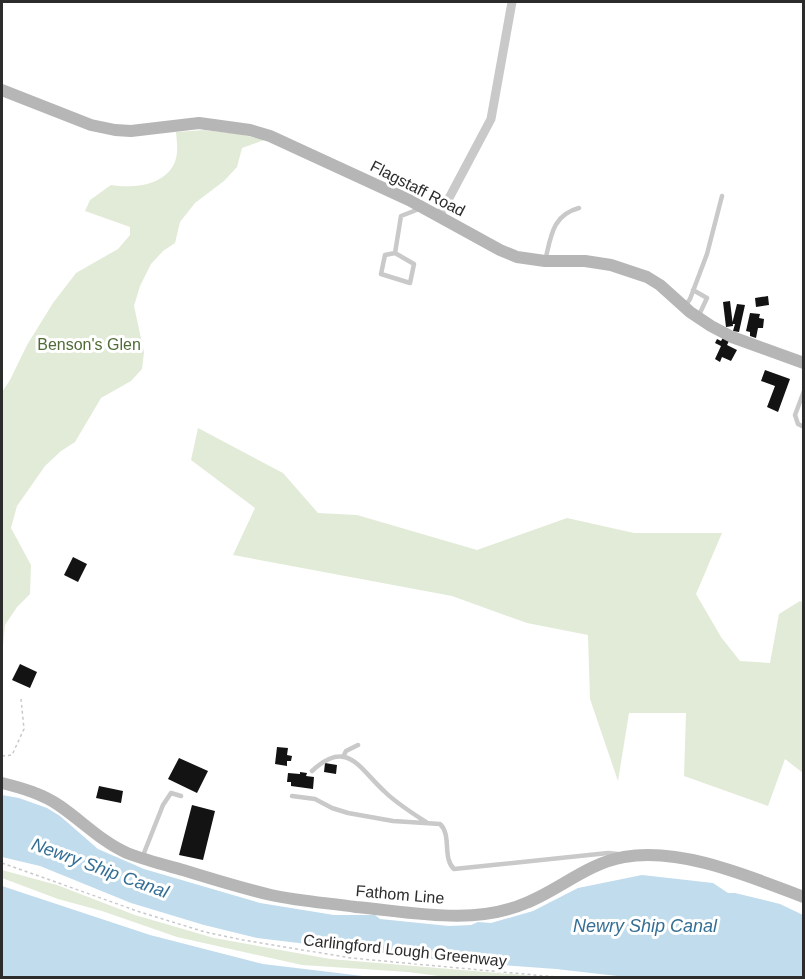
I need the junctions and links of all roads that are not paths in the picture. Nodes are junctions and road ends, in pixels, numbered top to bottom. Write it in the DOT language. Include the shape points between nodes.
graph roads {
  1 [pos="512,2"];
  2 [pos="2,90"];
  3 [pos="722,196"];
  4 [pos="421,207"];
  5 [pos="579,208"];
  6 [pos="439,217"];
  7 [pos="395,253"];
  8 [pos="544,261"];
  9 [pos="693,290"];
  10 [pos="684,307"];
  11 [pos="697,317"];
  12 [pos="804,363"];
  13 [pos="804,391"];
  14 [pos="804,427"];
  15 [pos="358,745"];
  16 [pos="343,757"];
  17 [pos="312,771"];
  18 [pos="2,783"];
  19 [pos="181,796"];
  20 [pos="292,796"];
  21 [pos="428,824"];
  22 [pos="623,857"];
  23 [pos="142,858"];
  24 [pos="804,897"];
  1 -- 6 [label="street" via="491,119"];
  2 -- 4 [label="street, Flagstaff Road" via="91,125 115,130 199,123 250,130"];
  3 -- 9 [label="lane"];
  4 -- 6 [label="street, Flagstaff Road"];
  4 -- 7 [label="lane" via="401,216"];
  5 -- 8 [label="lane" via="562,215 554,227"];
  6 -- 8 [label="street, Flagstaff Road" via="509,253"];
  7 -- 7 [label="lane" via="414,264 410,283 381,274 385,255"];
  8 -- 10 [label="street, Flagstaff Road" via="585,261 633,271 660,285"];
  9 -- 10 [label="lane"];
  9 -- 11 [label="lane" via="707,298"];
  10 -- 11 [label="street, Flagstaff Road"];
  11 -- 12 [label="street, Flagstaff Road" via="732,337"];
  13 -- 14 [label="lane" via="795,415"];
  15 -- 16 [label="lane"];
  16 -- 17 [label="lane" via="332,757"];
  16 -- 21 [label="lane" via="359,765 385,793"];
  18 -- 23 [label="street, Fathom Line" via="59,805 105,841"];
  19 -- 23 [label="lane" via="171,793 163,805"];
  20 -- 21 [label="lane" via="315,799 348,813"];
  21 -- 22 [label="lane" via="440,824 445,829 454,869 608,853"];
  22 -- 23 [label="street, Fathom Line" via="594,867 525,904 468,916 273,895"];
  22 -- 24 [label="street, Fathom Line" via="662,856 707,865"];
}
